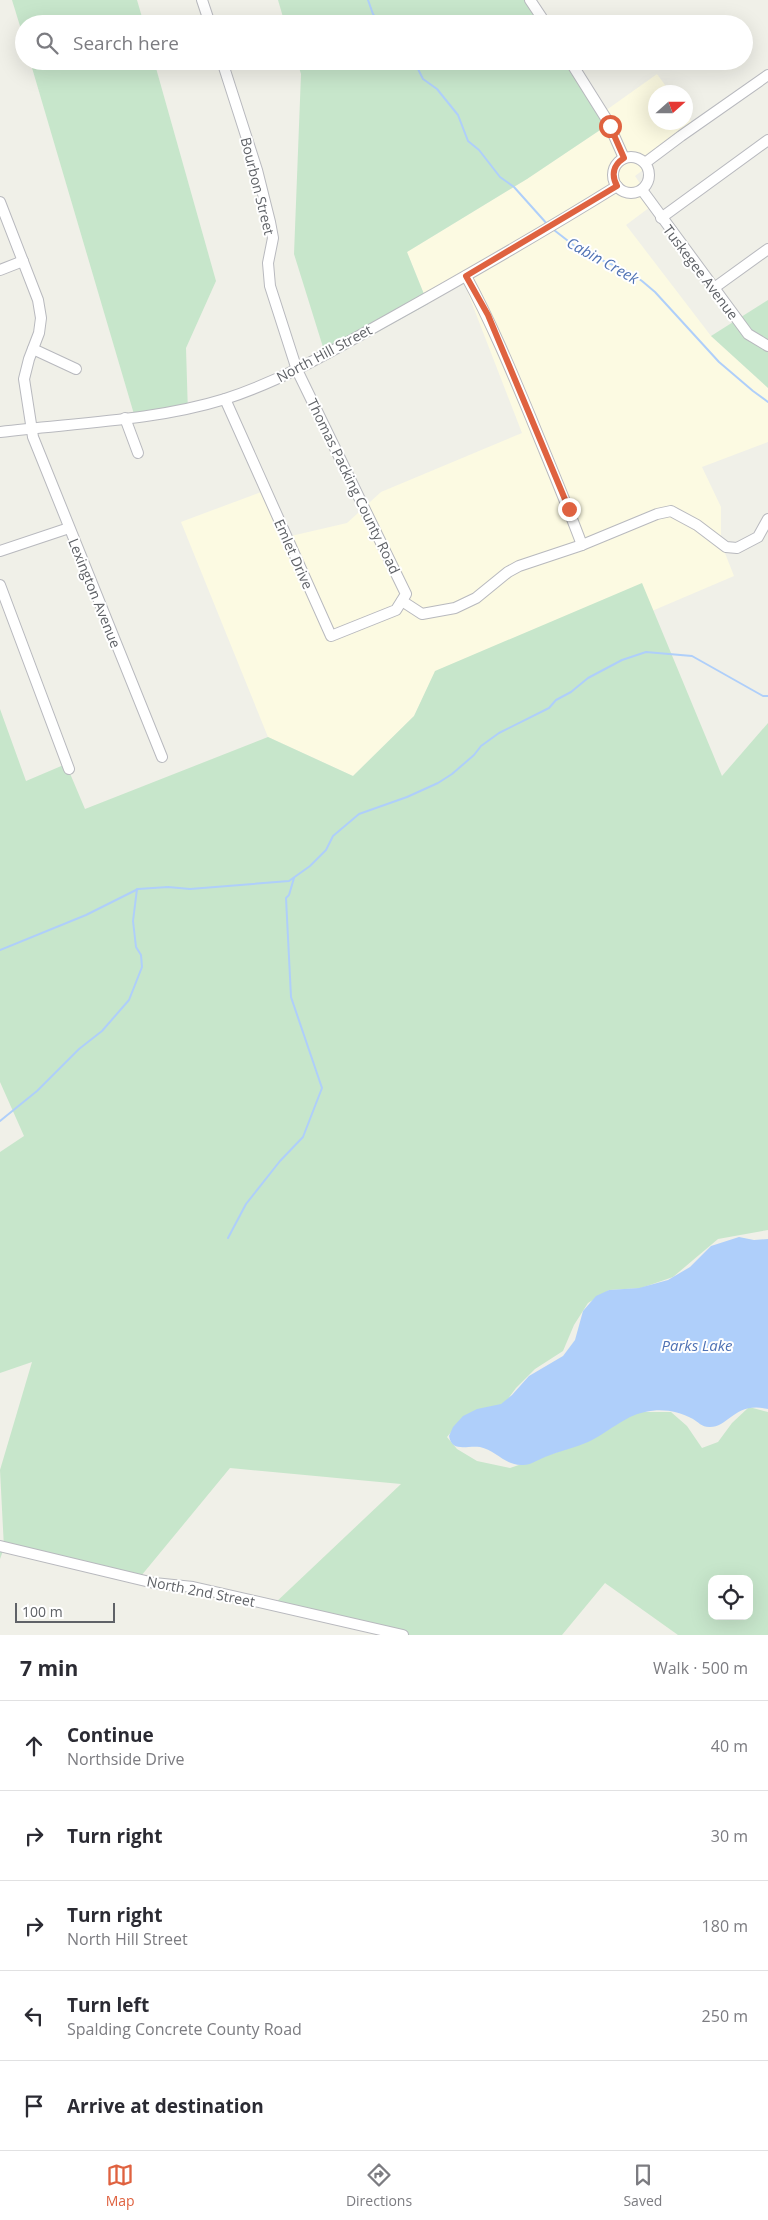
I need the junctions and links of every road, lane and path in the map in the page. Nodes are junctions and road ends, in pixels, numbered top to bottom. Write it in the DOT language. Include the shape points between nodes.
graph roads {
  1 [pos="202,0"];
  2 [pos="530,0"];
  3 [pos="207,15"];
  4 [pos="540,15"];
  5 [pos="225,70"];
  6 [pos="576,70"];
  7 [pos="768,75"];
  8 [pos="768,140"];
  9 [pos="624,158"];
  10 [pos="646,163"];
  11 [pos="617,186"];
  12 [pos="642,190"];
  13 [pos="0,202"];
  14 [pos="661,218"];
  15 [pos="768,248"];
  16 [pos="23,261"];
  17 [pos="0,270"];
  18 [pos="466,276"];
  19 [pos="714,288"];
  20 [pos="768,346"];
  21 [pos="32,349"];
  22 [pos="76,369"];
  23 [pos="297,370"];
  24 [pos="225,399"];
  25 [pos="125,418"];
  26 [pos="31,428"];
  27 [pos="0,432"];
  28 [pos="138,453"];
  29 [pos="768,519"];
  30 [pos="69,528"];
  31 [pos="582,545"];
  32 [pos="0,551"];
  33 [pos="0,585"];
  34 [pos="402,602"];
  35 [pos="162,757"];
  36 [pos="69,769"];
  37 [pos="0,1546"];
  38 [pos="404,1635"];
  1 -- 3 [label="street"];
  2 -- 4 [label="street"];
  5 -- 23 [label="street, Bourbon Street" via="270,222 273,238 268,263 270,286"];
  6 -- 9 [label="street" via="607,120"];
  7 -- 10 [label="street"];
  8 -- 14 [label="street"];
  9 -- 10 [label="street" via="635,157"];
  9 -- 11 [label="street" via="614,171"];
  10 -- 12 [label="street" via="650,174"];
  11 -- 12 [label="street" via="626,192"];
  11 -- 18 [label="street, North Hill Street"];
  12 -- 14 [label="street, Tuskegee Avenue"];
  13 -- 16 [label="street, Lexington Avenue"];
  14 -- 19 [label="street, Tuskegee Avenue"];
  15 -- 19 [label="street"];
  16 -- 17 [label="street"];
  16 -- 21 [label="street, Lexington Avenue" via="38,300 41,318"];
  18 -- 23 [label="street, North Hill Street"];
  18 -- 31 [label="street" via="488,315"];
  19 -- 20 [label="street, Tuskegee Avenue" via="748,334"];
  21 -- 22 [label="street"];
  21 -- 26 [label="street, Lexington Avenue" via="24,379"];
  23 -- 24 [label="street, North Hill Street"];
  23 -- 34 [label="street, Thomas Packing County Road" via="392,562 406,594"];
  24 -- 25 [label="street, North Hill Street"];
  24 -- 34 [label="street, Emlet Drive" via="331,636 396,610"];
  25 -- 26 [label="street, North Hill Street"];
  25 -- 28 [label="street"];
  26 -- 27 [label="street, North Hill Street"];
  26 -- 30 [label="street, Lexington Avenue"];
  29 -- 31 [label="street" via="758,537 737,548 726,547 697,525 671,511 656,514"];
  30 -- 32 [label="street"];
  30 -- 35 [label="street, Lexington Avenue"];
  31 -- 34 [label="street" via="519,566 476,598 455,608 422,614"];
  33 -- 36 [label="street"];
  37 -- 38 [label="street, North 2nd Street" via="154,1583 193,1587"];
}
